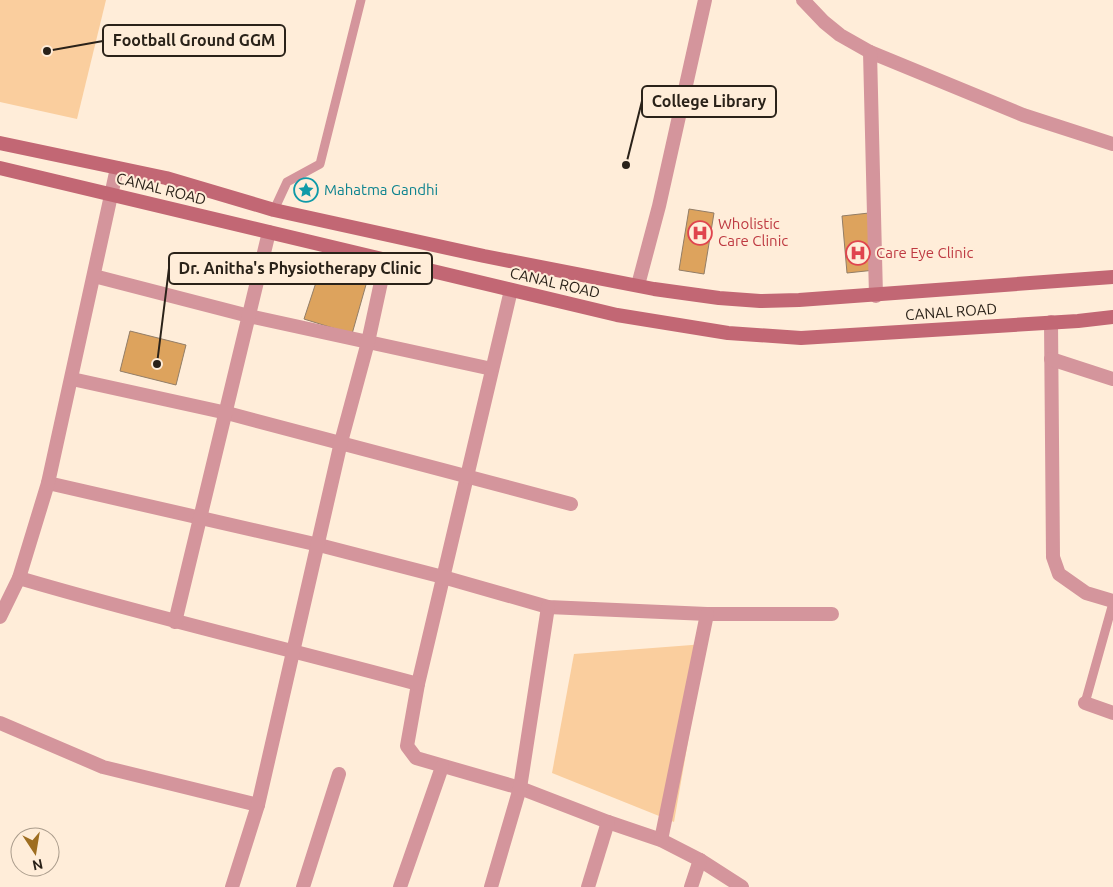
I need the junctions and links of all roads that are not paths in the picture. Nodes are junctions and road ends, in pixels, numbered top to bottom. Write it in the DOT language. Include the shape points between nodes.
graph roads {
  1 [pos="361,0"];
  2 [pos="705,0"];
  3 [pos="803,0"];
  4 [pos="870,52"];
  5 [pos="0,143"];
  6 [pos="1113,144"];
  7 [pos="0,168"];
  8 [pos="117,168"];
  9 [pos="110,194"];
  10 [pos="274,210"];
  11 [pos="269,232"];
  12 [pos="386,259"];
  13 [pos="94,276"];
  14 [pos="1113,277"];
  15 [pos="638,285"];
  16 [pos="511,290"];
  17 [pos="876,296"];
  18 [pos="249,316"];
  19 [pos="1113,317"];
  20 [pos="1051,322"];
  21 [pos="368,342"];
  22 [pos="1051,359"];
  23 [pos="492,369"];
  24 [pos="72,378"];
  25 [pos="1113,379"];
  26 [pos="227,412"];
  27 [pos="341,442"];
  28 [pos="467,476"];
  29 [pos="48,483"];
  30 [pos="571,504"];
  31 [pos="202,517"];
  32 [pos="319,545"];
  33 [pos="443,577"];
  34 [pos="19,578"];
  35 [pos="1113,602"];
  36 [pos="548,607"];
  37 [pos="707,614"];
  38 [pos="832,614"];
  39 [pos="0,617"];
  40 [pos="175,622"];
  41 [pos="293,650"];
  42 [pos="418,684"];
  43 [pos="1085,703"];
  44 [pos="1113,713"];
  45 [pos="0,723"];
  46 [pos="442,767"];
  47 [pos="339,774"];
  48 [pos="520,788"];
  49 [pos="258,805"];
  50 [pos="608,822"];
  51 [pos="661,840"];
  52 [pos="700,860"];
  53 [pos="737,885"];
  54 [pos="232,887"];
  55 [pos="303,887"];
  56 [pos="400,887"];
  57 [pos="491,887"];
  58 [pos="588,887"];
  59 [pos="691,887"];
  1 -- 10 [label="lane" via="320,164 287,182"];
  2 -- 15 [label="street"];
  3 -- 4 [label="street" via="840,35"];
  4 -- 6 [label="street" via="1023,115"];
  4 -- 17 [label="street"];
  5 -- 8 [label="main road, CANAL ROAD"];
  7 -- 9 [label="main road, CANAL ROAD"];
  8 -- 9 [label="street"];
  8 -- 10 [label="main road, CANAL ROAD" via="166,178"];
  9 -- 11 [label="main road, CANAL ROAD"];
  9 -- 13 [label="street"];
  10 -- 15 [label="main road, CANAL ROAD" via="484,256"];
  11 -- 12 [label="main road, CANAL ROAD"];
  11 -- 18 [label="street"];
  12 -- 16 [label="main road, CANAL ROAD"];
  12 -- 21 [label="street"];
  13 -- 18 [label="street"];
  13 -- 24 [label="street"];
  14 -- 17 [label="main road, CANAL ROAD"];
  15 -- 17 [label="main road, CANAL ROAD" via="760,301"];
  16 -- 20 [label="main road, CANAL ROAD" via="617,315 773,337 801,338"];
  16 -- 23 [label="street"];
  18 -- 21 [label="street"];
  18 -- 26 [label="street"];
  19 -- 20 [label="main road, CANAL ROAD"];
  20 -- 22 [label="street"];
  21 -- 23 [label="street"];
  21 -- 27 [label="street"];
  22 -- 25 [label="street"];
  22 -- 35 [label="street" via="1053,557 1059,574 1086,593"];
  23 -- 28 [label="street"];
  24 -- 26 [label="street"];
  24 -- 29 [label="street"];
  26 -- 27 [label="street"];
  26 -- 31 [label="street"];
  27 -- 28 [label="street"];
  27 -- 32 [label="street"];
  28 -- 30 [label="street"];
  28 -- 33 [label="street"];
  29 -- 31 [label="street"];
  29 -- 34 [label="street"];
  31 -- 32 [label="street"];
  31 -- 40 [label="street"];
  32 -- 33 [label="street"];
  32 -- 41 [label="street"];
  33 -- 36 [label="street"];
  33 -- 42 [label="street"];
  34 -- 39 [label="street"];
  34 -- 40 [label="street"];
  35 -- 43 [label="lane"];
  36 -- 37 [label="street"];
  36 -- 48 [label="street"];
  37 -- 38 [label="street"];
  37 -- 51 [label="street"];
  40 -- 41 [label="street"];
  41 -- 42 [label="street"];
  41 -- 49 [label="street"];
  42 -- 46 [label="street" via="407,746 416,758"];
  43 -- 44 [label="street"];
  45 -- 49 [label="street" via="103,767"];
  46 -- 48 [label="street"];
  46 -- 56 [label="street"];
  47 -- 55 [label="street"];
  48 -- 50 [label="street"];
  48 -- 57 [label="street"];
  49 -- 54 [label="street"];
  50 -- 51 [label="street"];
  50 -- 58 [label="street"];
  51 -- 52 [label="street"];
  52 -- 53 [label="street"];
  52 -- 59 [label="street"];
}
